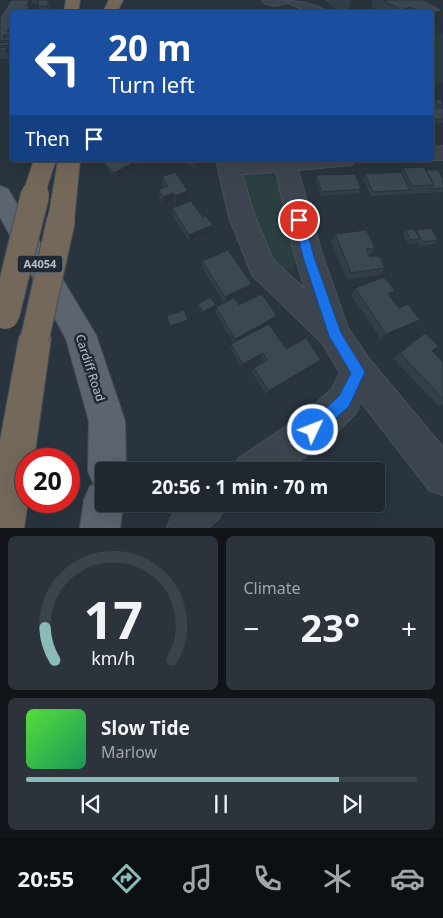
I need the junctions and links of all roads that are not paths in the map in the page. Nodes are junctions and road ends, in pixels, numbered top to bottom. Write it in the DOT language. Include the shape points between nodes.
graph roads {
  1 [pos="282,0"];
  2 [pos="292,10"];
  3 [pos="316,10"];
  4 [pos="44,162"];
  5 [pos="69,162"];
  6 [pos="314,162"];
  7 [pos="229,164"];
  8 [pos="285,164"];
  9 [pos="0,195"];
  10 [pos="2,324"];
  11 [pos="335,336"];
  12 [pos="358,372"];
  13 [pos="108,462"];
  14 [pos="265,462"];
  15 [pos="443,476"];
  16 [pos="102,512"];
  17 [pos="195,512"];
  18 [pos="4,528"];
  19 [pos="100,528"];
  20 [pos="187,528"];
  1 -- 2 [label="street"];
  1 -- 3 [label="street" via="307,4"];
  4 -- 10 [label="highway, bridge"];
  5 -- 18 [label="highway, bridge"];
  6 -- 8 [label="street"];
  7 -- 8 [label="street"];
  7 -- 11 [label="street" via="242,217 262,267"];
  8 -- 11 [label="street" via="309,257"];
  9 -- 13 [label="main road, Cardiff Road / A4054" via="80,334 107,421"];
  11 -- 12 [label="street"];
  12 -- 14 [label="street" via="344,401 313,430"];
  12 -- 15 [label="street"];
  16 -- 19 [label="main road"];
  17 -- 20 [label="street"];
}
